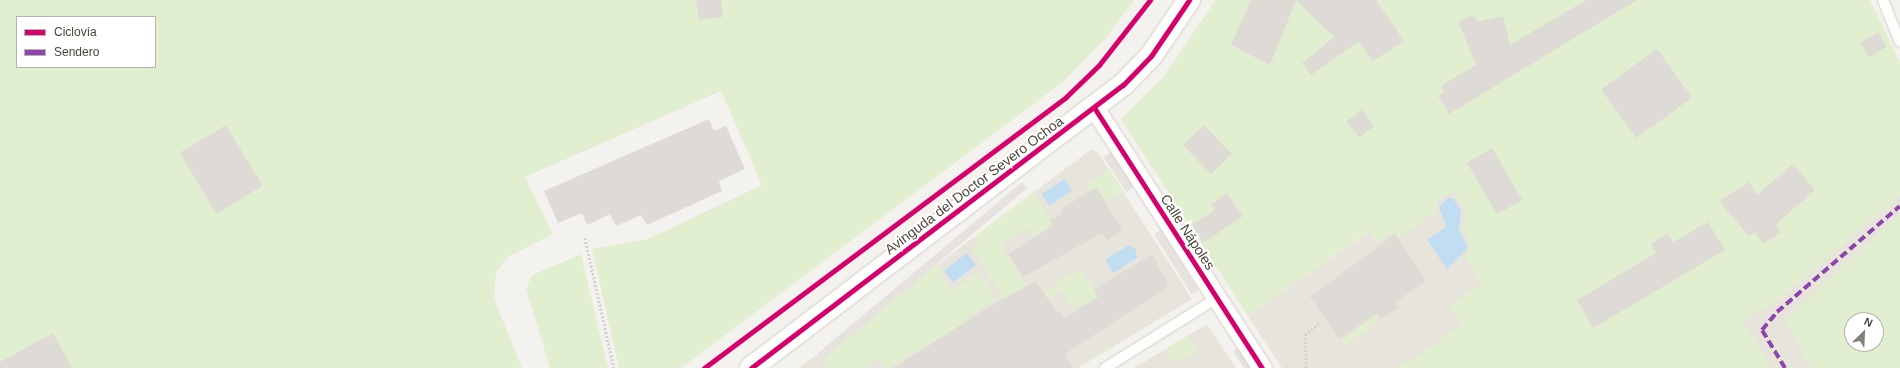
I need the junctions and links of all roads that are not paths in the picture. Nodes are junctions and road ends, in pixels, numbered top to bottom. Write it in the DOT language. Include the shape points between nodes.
graph roads {
  1 [pos="1190,0"];
  2 [pos="1884,0"];
  3 [pos="1900,42"];
  4 [pos="1095,109"];
  5 [pos="1217,298"];
  6 [pos="751,368"];
  7 [pos="1105,368"];
  8 [pos="1262,368"];
  1 -- 4 [label="street, Avinguda del Doctor Severo Ochoa" via="1151,56"];
  2 -- 3 [label="lane"];
  4 -- 5 [label="street, Calle Nápoles"];
  4 -- 6 [label="street, Avinguda del Doctor Severo Ochoa"];
  5 -- 7 [label="lane"];
  5 -- 8 [label="street, Calle Nápoles"];
}
